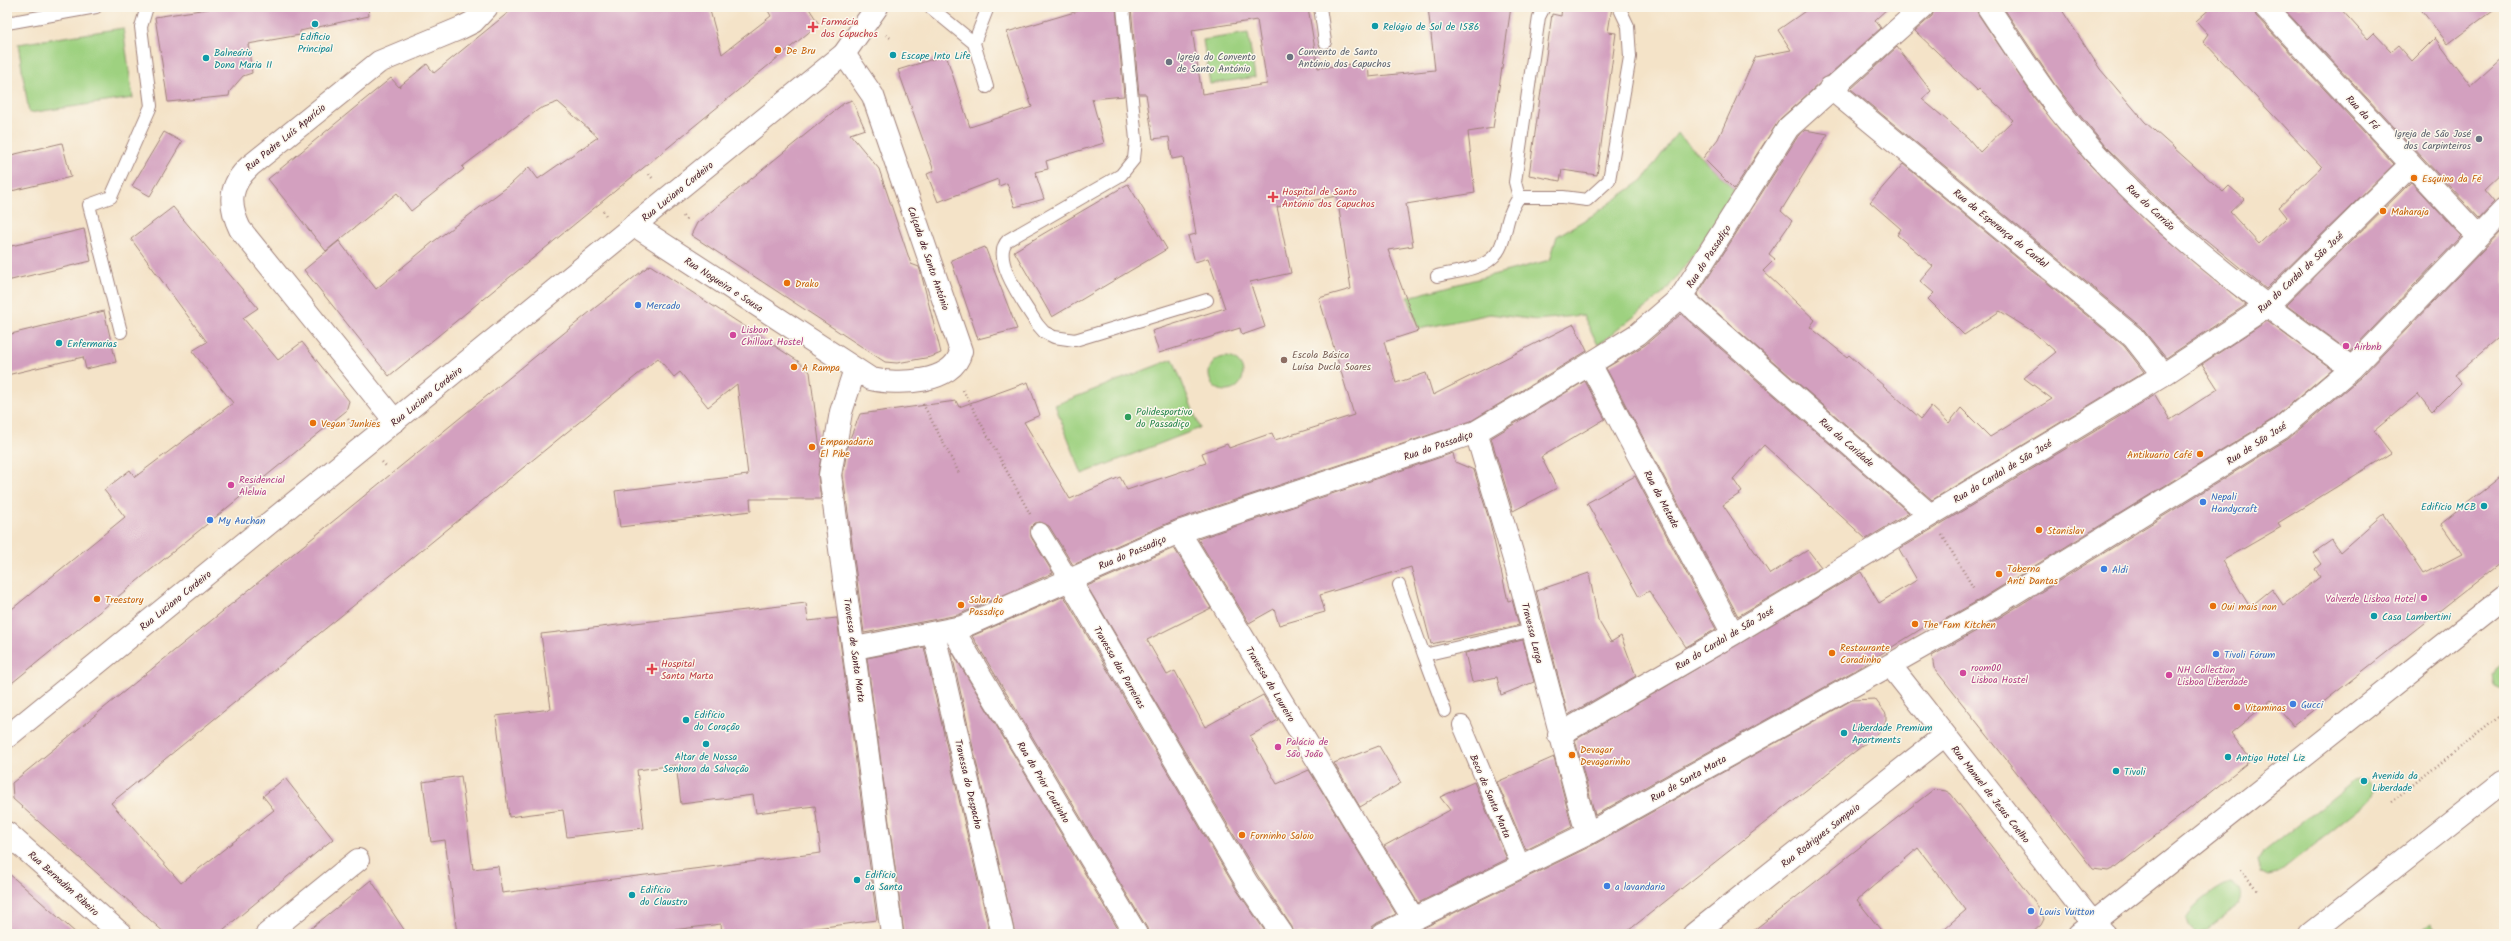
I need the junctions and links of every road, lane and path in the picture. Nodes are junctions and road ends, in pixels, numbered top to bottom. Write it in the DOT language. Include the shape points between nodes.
graph roads {
  1 [pos="96,7"];
  2 [pos="147,7"];
  3 [pos="487,7"];
  4 [pos="877,7"];
  5 [pos="930,7"];
  6 [pos="988,7"];
  7 [pos="1123,7"];
  8 [pos="1320,7"];
  9 [pos="1544,7"];
  10 [pos="1619,7"];
  11 [pos="1923,7"];
  12 [pos="1988,7"];
  13 [pos="2265,7"];
  14 [pos="7,23"];
  15 [pos="885,35"];
  16 [pos="892,40"];
  17 [pos="1325,42"];
  18 [pos="974,43"];
  19 [pos="844,54"];
  20 [pos="987,87"];
  21 [pos="1830,88"];
  22 [pos="2412,164"];
  23 [pos="649,174"];
  24 [pos="654,180"];
  25 [pos="1519,197"];
  26 [pos="2504,210"];
  27 [pos="603,211"];
  28 [pos="683,216"];
  29 [pos="607,217"];
  30 [pos="688,222"];
  31 [pos="634,225"];
  32 [pos="2478,236"];
  33 [pos="1437,276"];
  34 [pos="1681,297"];
  35 [pos="1206,300"];
  36 [pos="2266,307"];
  37 [pos="121,332"];
  38 [pos="1590,364"];
  39 [pos="2352,368"];
  40 [pos="855,369"];
  41 [pos="2163,375"];
  42 [pos="965,395"];
  43 [pos="922,401"];
  44 [pos="348,419"];
  45 [pos="395,421"];
  46 [pos="353,425"];
  47 [pos="1476,432"];
  48 [pos="382,461"];
  49 [pos="387,467"];
  50 [pos="959,473"];
  51 [pos="1929,514"];
  52 [pos="1040,532"];
  53 [pos="1179,532"];
  54 [pos="1069,579"];
  55 [pos="1399,585"];
  56 [pos="2504,597"];
  57 [pos="1987,610"];
  58 [pos="1532,630"];
  59 [pos="944,632"];
  60 [pos="1733,634"];
  61 [pos="855,648"];
  62 [pos="1424,655"];
  63 [pos="1890,665"];
  64 [pos="1445,711"];
  65 [pos="2504,713"];
  66 [pos="1462,725"];
  67 [pos="1559,735"];
  68 [pos="1945,735"];
  69 [pos="7,737"];
  70 [pos="7,768"];
  71 [pos="11,774"];
  72 [pos="2504,781"];
  73 [pos="2391,802"];
  74 [pos="7,833"];
  75 [pos="1587,834"];
  76 [pos="358,860"];
  77 [pos="1521,866"];
  78 [pos="2242,870"];
  79 [pos="2257,890"];
  80 [pos="1413,918"];
  81 [pos="2092,930"];
  82 [pos="121,934"];
  83 [pos="267,934"];
  84 [pos="892,934"];
  85 [pos="1003,934"];
  86 [pos="1136,934"];
  87 [pos="1282,934"];
  88 [pos="1383,934"];
  89 [pos="1694,934"];
  90 [pos="2310,934"];
  1 -- 14 [label="lane"];
  2 -- 37 [label="lane" via="140,27 151,106 111,197 90,205"];
  3 -- 45 [label="street, Rua Padre Luís Aparício" via="473,22 379,62 241,174 232,194 233,216 240,229"];
  4 -- 19 [label="street, Rua Luciano Cordeiro"];
  5 -- 18 [label="lane"];
  6 -- 18 [label="lane"];
  7 -- 35 [label="lane" via="1136,140 1134,159 1126,171 1117,177 1008,240 1002,250 1003,262 1037,324 1044,332 1060,339 1083,338"];
  8 -- 17 [label="lane"];
  9 -- 25 [label="lane" via="1539,17 1515,182"];
  10 -- 25 [label="lane" via="1628,26 1630,57 1609,180 1587,200"];
  11 -- 21 [label="street, Rua do Passadiço"];
  12 -- 36 [label="street, Rua do Carrião" via="2047,94 2085,140 2160,216"];
  13 -- 22 [label="street, Rua da Fé"];
  15 -- 16 [label="path"];
  18 -- 20 [label="lane"];
  19 -- 31 [label="street, Rua Luciano Cordeiro"];
  19 -- 40 [label="street, Calçada de Santo António" via="873,96 961,351 958,361 946,372 902,383 871,379"];
  21 -- 34 [label="street, Rua do Passadiço" via="1788,128"];
  21 -- 41 [label="street, Rua da Esperança do Cardal" via="2133,337"];
  22 -- 32 [label="street, Rua da Fé"];
  22 -- 36 [label="street, Rua do Cardal de São José"];
  23 -- 24 [label="path"];
  25 -- 33 [label="lane" via="1508,214 1503,241 1496,255 1482,266"];
  26 -- 32 [label="street, Rua de São José"];
  27 -- 29 [label="path"];
  28 -- 30 [label="path"];
  31 -- 40 [label="street, Rua Nogueira e Sousa"];
  31 -- 45 [label="street, Rua Luciano Cordeiro"];
  32 -- 39 [label="street, Rua de São José"];
  34 -- 38 [label="street, Rua do Passadiço" via="1638,334"];
  34 -- 51 [label="street, Rua da Caridade"];
  36 -- 39 [label="street, Rua do Carrião"];
  36 -- 41 [label="street, Rua do Cardal de São José"];
  38 -- 47 [label="street, Rua do Passadiço"];
  38 -- 60 [label="street, Rua da Metade"];
  39 -- 57 [label="street, Rua de São José" via="2280,429"];
  40 -- 61 [label="street, Travessa de Santa Marta" via="841,412 830,475"];
  41 -- 51 [label="street, Rua do Cardal de São José"];
  42 -- 52 [label="path"];
  43 -- 50 [label="path"];
  44 -- 46 [label="path"];
  45 -- 69 [label="street, Rua Luciano Cordeiro"];
  47 -- 53 [label="street, Rua do Passadiço"];
  47 -- 58 [label="street, Travessa Larga"];
  48 -- 49 [label="path"];
  51 -- 57 [label="path"];
  51 -- 60 [label="street, Rua do Cardal de São José"];
  52 -- 54 [label="street, Travessa das Parreiras"];
  53 -- 54 [label="street, Rua do Passadiço"];
  53 -- 80 [label="street, Travessa do Loureiro"];
  54 -- 59 [label="street, Rua do Passadiço" via="981,620"];
  54 -- 87 [label="street, Travessa das Parreiras" via="1247,882"];
  55 -- 62 [label="lane"];
  56 -- 81 [label="street"];
  57 -- 63 [label="street, Rua de Santa Marta"];
  58 -- 62 [label="lane"];
  58 -- 67 [label="street, Travessa Larga"];
  59 -- 61 [label="street, Rua do Passadiço"];
  59 -- 85 [label="street, Travessa do Despacho"];
  59 -- 86 [label="street, Rua do Prior Coutinho"];
  60 -- 67 [label="street, Rua do Cardal de São José"];
  61 -- 84 [label="street, Travessa de Santa Marta"];
  62 -- 64 [label="lane"];
  63 -- 68 [label="street, Rua Manuel de Jesus Coelho"];
  63 -- 75 [label="street, Rua de Santa Marta"];
  65 -- 73 [label="path"];
  66 -- 77 [label="street, Beco de Santa Marta"];
  67 -- 75 [label="street, Travessa Larga"];
  68 -- 81 [label="street, Rua Manuel de Jesus Coelho"];
  68 -- 89 [label="street, Rua Rodrigues Sampaio"];
  70 -- 71 [label="path"];
  72 -- 90 [label="street"];
  74 -- 82 [label="street, Rua Bernadim Ribeiro"];
  75 -- 77 [label="street, Rua de Santa Marta"];
  76 -- 83 [label="street"];
  77 -- 80 [label="street, Rua de Santa Marta"];
  78 -- 79 [label="path"];
  80 -- 88 [label="street, Rua de Santa Marta"];
}
